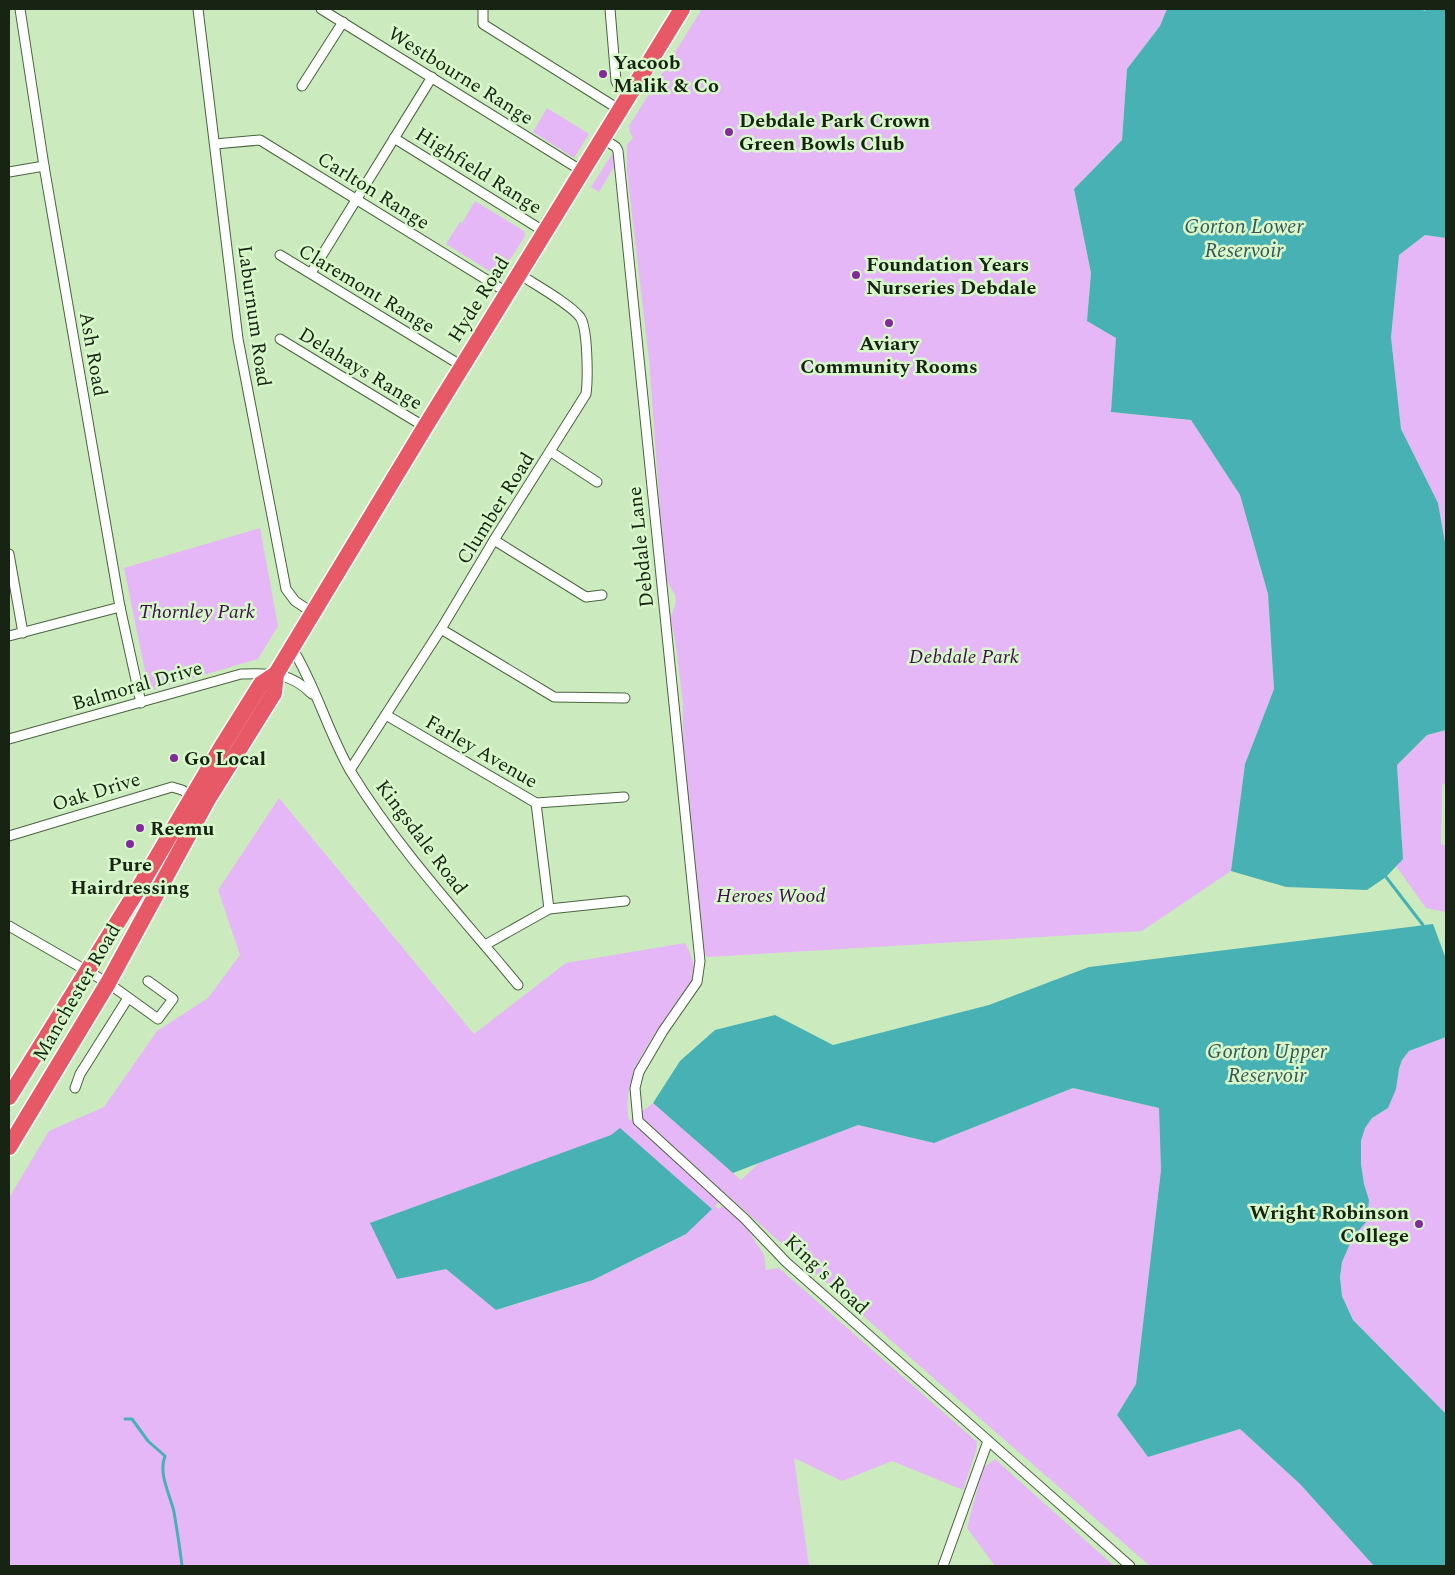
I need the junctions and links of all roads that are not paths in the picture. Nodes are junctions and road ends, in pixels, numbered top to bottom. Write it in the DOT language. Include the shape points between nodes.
graph roads {
  1 [pos="20,9"];
  2 [pos="198,9"];
  3 [pos="321,9"];
  4 [pos="483,9"];
  5 [pos="610,9"];
  6 [pos="682,9"];
  7 [pos="343,22"];
  8 [pos="432,77"];
  9 [pos="302,86"];
  10 [pos="631,92"];
  11 [pos="620,110"];
  12 [pos="394,138"];
  13 [pos="602,138"];
  14 [pos="214,144"];
  15 [pos="44,166"];
  16 [pos="9,172"];
  17 [pos="582,172"];
  18 [pos="356,199"];
  19 [pos="545,232"];
  20 [pos="280,255"];
  21 [pos="311,273"];
  22 [pos="519,274"];
  23 [pos="508,292"];
  24 [pos="280,339"];
  25 [pos="462,366"];
  26 [pos="424,427"];
  27 [pos="551,452"];
  28 [pos="597,482"];
  29 [pos="494,540"];
  30 [pos="9,554"];
  31 [pos="602,595"];
  32 [pos="120,607"];
  33 [pos="313,613"];
  34 [pos="442,629"];
  35 [pos="23,633"];
  36 [pos="9,636"];
  37 [pos="292,648"];
  38 [pos="276,674"];
  39 [pos="316,698"];
  40 [pos="625,698"];
  41 [pos="141,703"];
  42 [pos="386,715"];
  43 [pos="9,739"];
  44 [pos="350,770"];
  45 [pos="192,796"];
  46 [pos="624,797"];
  47 [pos="536,803"];
  48 [pos="9,836"];
  49 [pos="625,901"];
  50 [pos="549,909"];
  51 [pos="9,926"];
  52 [pos="485,945"];
  53 [pos="700,961"];
  54 [pos="87,971"];
  55 [pos="148,981"];
  56 [pos="108,983"];
  57 [pos="518,985"];
  58 [pos="128,998"];
  59 [pos="75,1088"];
  60 [pos="9,1097"];
  61 [pos="9,1147"];
  62 [pos="988,1441"];
  63 [pos="943,1566"];
  64 [pos="1130,1566"];
  1 -- 15 [label="street, Ash Road"];
  2 -- 14 [label="street, Laburnum Road"];
  3 -- 7 [label="street, Westbourne Range"];
  4 -- 11 [label="street" via="483,24"];
  5 -- 10 [label="street" via="616,81"];
  6 -- 10 [label="highway, Hyde Road"];
  7 -- 8 [label="street, Westbourne Range"];
  7 -- 9 [label="street"];
  8 -- 12 [label="street"];
  8 -- 17 [label="street, Westbourne Range"];
  10 -- 11 [label="highway, Hyde Road"];
  11 -- 13 [label="highway, Hyde Road"];
  12 -- 18 [label="street"];
  12 -- 19 [label="street, Highfield Range"];
  13 -- 17 [label="highway, Hyde Road"];
  13 -- 53 [label="street, Debdale Lane" via="618,151"];
  14 -- 18 [label="street, Carlton Range" via="260,140"];
  14 -- 33 [label="street, Laburnum Road" via="238,339 286,589"];
  15 -- 16 [label="street"];
  15 -- 32 [label="street, Ash Road"];
  17 -- 19 [label="highway, Hyde Road"];
  18 -- 21 [label="street"];
  18 -- 23 [label="street, Carlton Range"];
  19 -- 22 [label="highway, Hyde Road"];
  20 -- 21 [label="street, Claremont Range"];
  21 -- 25 [label="street, Claremont Range"];
  22 -- 23 [label="highway, Hyde Road"];
  22 -- 27 [label="street, Clumber Road" via="574,310 581,318 585,333 586,394"];
  23 -- 25 [label="highway, Hyde Road"];
  24 -- 26 [label="street, Delahays Range"];
  25 -- 26 [label="highway, Hyde Road"];
  26 -- 33 [label="highway, Hyde Road"];
  27 -- 28 [label="street"];
  27 -- 29 [label="street, Clumber Road"];
  29 -- 31 [label="street" via="586,597"];
  29 -- 34 [label="street, Clumber Road"];
  30 -- 35 [label="street"];
  32 -- 35 [label="street"];
  32 -- 41 [label="street, Ash Road"];
  33 -- 37 [label="highway, Manchester Road"];
  34 -- 40 [label="street" via="554,697"];
  34 -- 42 [label="street, Clumber Road"];
  35 -- 36 [label="street"];
  37 -- 38 [label="highway, Manchester Road"];
  37 -- 39 [label="street, Kingsdale Road"];
  38 -- 39 [label="street, Kingsdale Road" via="302,684"];
  38 -- 41 [label="street, Balmoral Drive" via="241,674"];
  38 -- 45 [label="highway, Manchester Road" via="261,684"];
  38 -- 56 [label="highway, Manchester Road" via="274,693 208,799"];
  39 -- 44 [label="street, Kingsdale Road"];
  41 -- 43 [label="street, Balmoral Drive"];
  42 -- 44 [label="street, Clumber Road"];
  42 -- 47 [label="street, Farley Avenue"];
  44 -- 52 [label="street, Kingsdale Road" via="388,828"];
  45 -- 48 [label="street, Oak Drive" via="172,787"];
  45 -- 54 [label="highway, Manchester Road"];
  46 -- 47 [label="street, Farley Avenue"];
  47 -- 50 [label="street"];
  49 -- 50 [label="street"];
  50 -- 52 [label="street"];
  51 -- 54 [label="street"];
  52 -- 57 [label="street, Kingsdale Road"];
  53 -- 62 [label="street, King's Road" via="697,982 639,1072 635,1088 638,1121 745,1219 786,1262"];
  54 -- 56 [label="street"];
  54 -- 60 [label="highway, Manchester Road"];
  55 -- 58 [label="street" via="173,998 158,1019"];
  56 -- 58 [label="street"];
  56 -- 61 [label="highway, Manchester Road"];
  58 -- 59 [label="street" via="80,1074"];
  62 -- 63 [label="street"];
  62 -- 64 [label="street, King's Road"];
}
